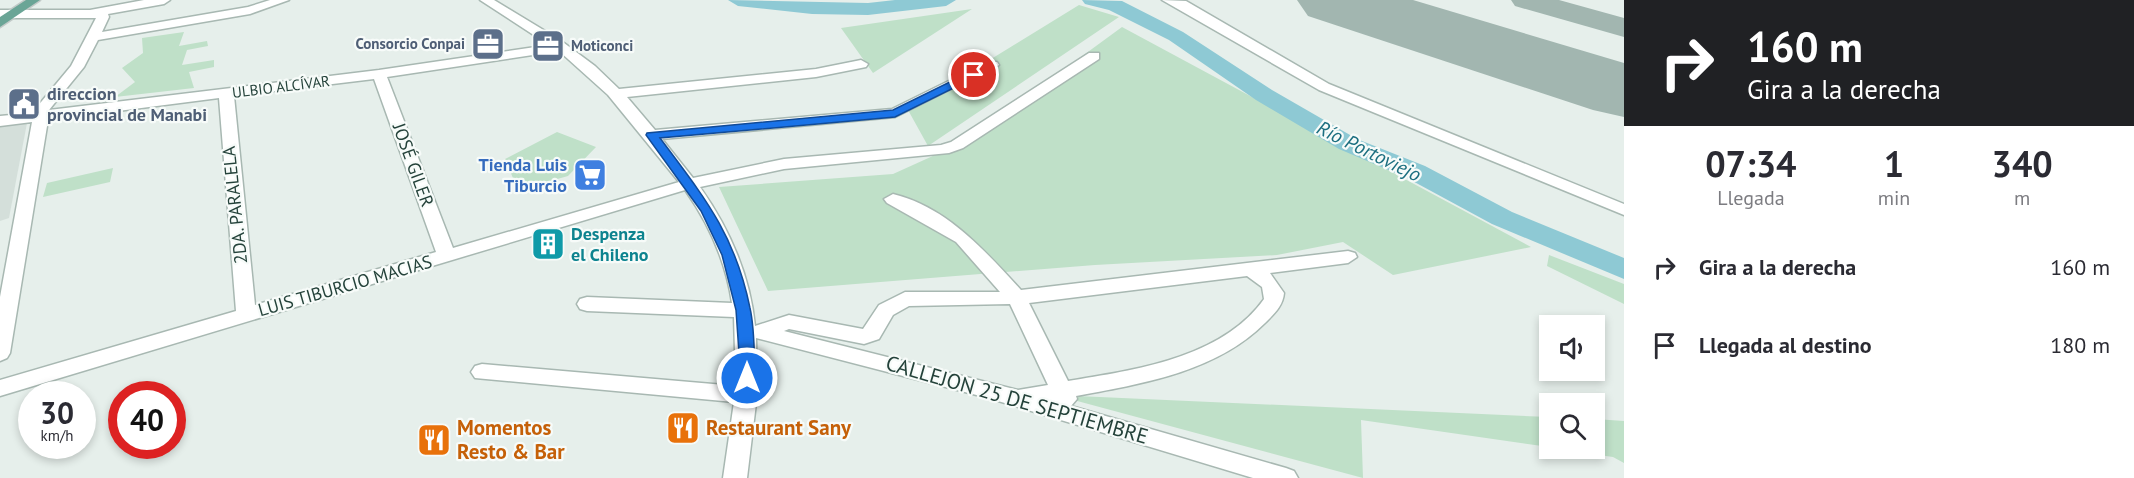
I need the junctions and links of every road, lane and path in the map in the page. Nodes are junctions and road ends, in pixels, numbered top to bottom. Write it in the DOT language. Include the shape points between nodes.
graph roads {
  1 [pos="17,0"];
  2 [pos="34,0"];
  3 [pos="164,0"];
  4 [pos="283,0"];
  5 [pos="486,0"];
  6 [pos="1168,0"];
  7 [pos="129,3"];
  8 [pos="4,13"];
  9 [pos="90,14"];
  10 [pos="0,23"];
  11 [pos="93,37"];
  12 [pos="561,47"];
  13 [pos="1094,56"];
  14 [pos="861,64"];
  15 [pos="992,65"];
  16 [pos="379,74"];
  17 [pos="226,94"];
  18 [pos="617,94"];
  19 [pos="39,117"];
  20 [pos="0,121"];
  21 [pos="652,135"];
  22 [pos="689,184"];
  23 [pos="893,199"];
  24 [pos="1624,210"];
  25 [pos="447,256"];
  26 [pos="1348,257"];
  27 [pos="1250,270"];
  28 [pos="1016,297"];
  29 [pos="587,304"];
  30 [pos="246,315"];
  31 [pos="752,324"];
  32 [pos="0,354"];
  33 [pos="482,372"];
  34 [pos="0,388"];
  35 [pos="1061,390"];
  36 [pos="746,395"];
  37 [pos="1018,398"];
  38 [pos="1073,414"];
  39 [pos="735,478"];
  40 [pos="1286,478"];
  1 -- 8 [label="main road"];
  2 -- 8 [label="main road"];
  3 -- 7 [label="street"];
  4 -- 11 [label="street" via="250,10"];
  5 -- 12 [label="street"];
  6 -- 24 [label="street" via="1182,4 1324,87"];
  7 -- 9 [label="street"];
  8 -- 9 [label="street"];
  8 -- 10 [label="main road"];
  9 -- 11 [label="street" via="103,17"];
  11 -- 19 [label="street" via="77,67"];
  12 -- 16 [label="street, ULBIO ALCÍVAR"];
  12 -- 18 [label="street"];
  13 -- 22 [label="street, LUIS TIBURCIO MACIAS" via="957,145 943,150 784,164"];
  14 -- 18 [label="street" via="816,73"];
  15 -- 21 [label="street" via="902,112"];
  16 -- 17 [label="street, ULBIO ALCÍVAR"];
  16 -- 25 [label="street, JOSÉ GILER"];
  17 -- 19 [label="street, ULBIO ALCÍVAR"];
  17 -- 30 [label="street, 2DA. PARALELA"];
  18 -- 21 [label="street"];
  19 -- 20 [label="street, ULBIO ALCÍVAR"];
  19 -- 32 [label="street"];
  21 -- 22 [label="street"];
  22 -- 25 [label="street, LUIS TIBURCIO MACIAS"];
  22 -- 31 [label="street" via="720,233"];
  23 -- 28 [label="street" via="962,238"];
  25 -- 30 [label="street, LUIS TIBURCIO MACIAS"];
  26 -- 27 [label="street"];
  27 -- 28 [label="street"];
  27 -- 35 [label="street" via="1272,283 1275,300 1239,335 1140,375"];
  28 -- 31 [label="street" via="905,299 886,310 872,334 864,337 789,322"];
  28 -- 35 [label="street"];
  29 -- 31 [label="street"];
  30 -- 34 [label="street, LUIS TIBURCIO MACIAS"];
  31 -- 36 [label="street"];
  31 -- 37 [label="street, CALLEJON 25 DE SEPTIEMBRE"];
  33 -- 36 [label="street"];
  35 -- 37 [label="street"];
  35 -- 38 [label="street"];
  36 -- 39 [label="street"];
  37 -- 38 [label="street, CALLEJON 25 DE SEPTIEMBRE"];
  38 -- 40 [label="street, CALLEJON 25 DE SEPTIEMBRE"];
}
